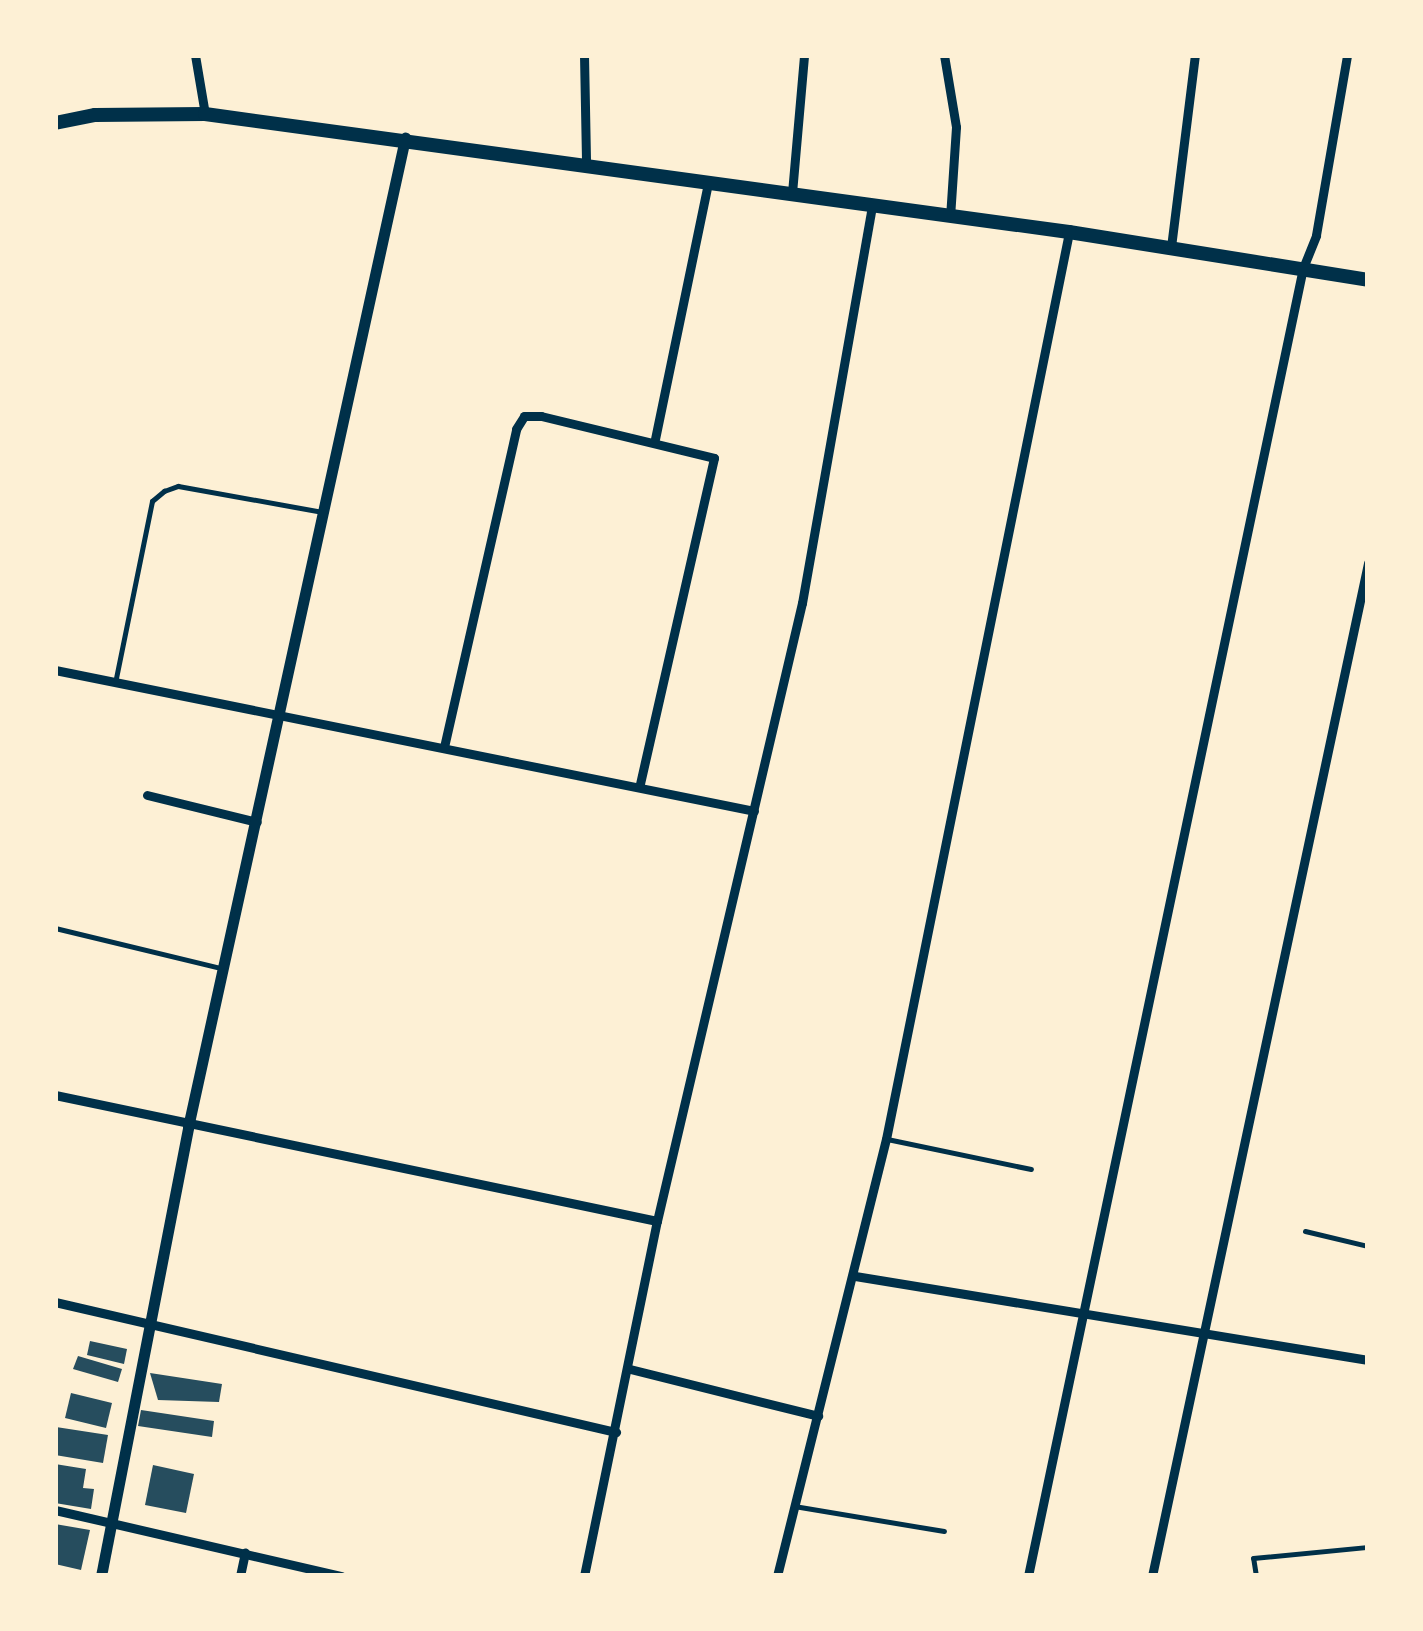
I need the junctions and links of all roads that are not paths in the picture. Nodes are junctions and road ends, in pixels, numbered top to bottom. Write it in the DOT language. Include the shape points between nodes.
graph roads {
  1 [pos="195,55"];
  2 [pos="584,55"];
  3 [pos="804,55"];
  4 [pos="944,55"];
  5 [pos="1195,55"];
  6 [pos="1347,55"];
  7 [pos="205,114"];
  8 [pos="55,123"];
  9 [pos="405,138"];
  10 [pos="586,164"];
  11 [pos="708,184"];
  12 [pos="792,193"];
  13 [pos="872,206"];
  14 [pos="950,217"];
  15 [pos="1069,232"];
  16 [pos="1171,247"];
  17 [pos="1304,268"];
  18 [pos="1368,280"];
  19 [pos="655,440"];
  20 [pos="326,513"];
  21 [pos="1368,563"];
  22 [pos="55,670"];
  23 [pos="114,683"];
  24 [pos="283,719"];
  25 [pos="444,747"];
  26 [pos="639,788"];
  27 [pos="147,796"];
  28 [pos="754,811"];
  29 [pos="260,823"];
  30 [pos="55,928"];
  31 [pos="226,969"];
  32 [pos="55,1095"];
  33 [pos="188,1127"];
  34 [pos="886,1139"];
  35 [pos="1031,1169"];
  36 [pos="657,1221"];
  37 [pos="1304,1231"];
  38 [pos="1368,1246"];
  39 [pos="854,1276"];
  40 [pos="55,1302"];
  41 [pos="1085,1314"];
  42 [pos="148,1321"];
  43 [pos="1206,1334"];
  44 [pos="1368,1360"];
  45 [pos="630,1368"];
  46 [pos="818,1416"];
  47 [pos="616,1432"];
  48 [pos="793,1506"];
  49 [pos="55,1510"];
  50 [pos="112,1520"];
  51 [pos="944,1531"];
  52 [pos="1368,1547"];
  53 [pos="245,1553"];
  54 [pos="101,1576"];
  55 [pos="240,1576"];
  56 [pos="341,1576"];
  57 [pos="584,1576"];
  58 [pos="777,1576"];
  59 [pos="1028,1576"];
  60 [pos="1152,1576"];
  61 [pos="1256,1576"];
  1 -- 7 [label="street"];
  2 -- 10 [label="street"];
  3 -- 12 [label="street"];
  4 -- 14 [label="street" via="956,128"];
  5 -- 16 [label="street"];
  6 -- 17 [label="street" via="1316,235"];
  7 -- 8 [label="main road" via="94,115"];
  7 -- 9 [label="main road"];
  9 -- 10 [label="main road"];
  9 -- 20 [label="street"];
  10 -- 11 [label="main road"];
  11 -- 12 [label="main road"];
  11 -- 19 [label="street"];
  12 -- 13 [label="main road"];
  13 -- 14 [label="main road"];
  13 -- 28 [label="street" via="802,603"];
  14 -- 15 [label="main road"];
  15 -- 16 [label="main road"];
  15 -- 34 [label="street"];
  16 -- 17 [label="main road"];
  17 -- 18 [label="main road"];
  17 -- 41 [label="street"];
  19 -- 25 [label="street" via="532,414 519,422"];
  19 -- 26 [label="street" via="709,452 716,467"];
  20 -- 23 [label="lane" via="178,486 164,491 152,501"];
  20 -- 24 [label="street"];
  21 -- 43 [label="street"];
  22 -- 23 [label="street"];
  23 -- 24 [label="street"];
  24 -- 25 [label="street"];
  24 -- 29 [label="street"];
  25 -- 26 [label="street"];
  26 -- 28 [label="street"];
  27 -- 29 [label="street"];
  28 -- 36 [label="street"];
  29 -- 31 [label="street"];
  30 -- 31 [label="lane"];
  31 -- 33 [label="street"];
  32 -- 33 [label="street"];
  33 -- 36 [label="street"];
  33 -- 42 [label="street"];
  34 -- 35 [label="lane"];
  34 -- 39 [label="street"];
  36 -- 45 [label="street"];
  37 -- 38 [label="lane"];
  39 -- 41 [label="street"];
  39 -- 46 [label="street"];
  40 -- 42 [label="street"];
  41 -- 43 [label="street"];
  41 -- 59 [label="street"];
  42 -- 47 [label="street"];
  42 -- 50 [label="street"];
  43 -- 44 [label="street"];
  43 -- 60 [label="street"];
  45 -- 46 [label="street"];
  45 -- 47 [label="street"];
  46 -- 48 [label="street"];
  47 -- 57 [label="street"];
  48 -- 51 [label="lane"];
  48 -- 58 [label="street"];
  49 -- 50 [label="street"];
  50 -- 53 [label="street"];
  50 -- 54 [label="street"];
  52 -- 61 [label="lane" via="1254,1558"];
  53 -- 55 [label="street"];
  53 -- 56 [label="street"];
}
